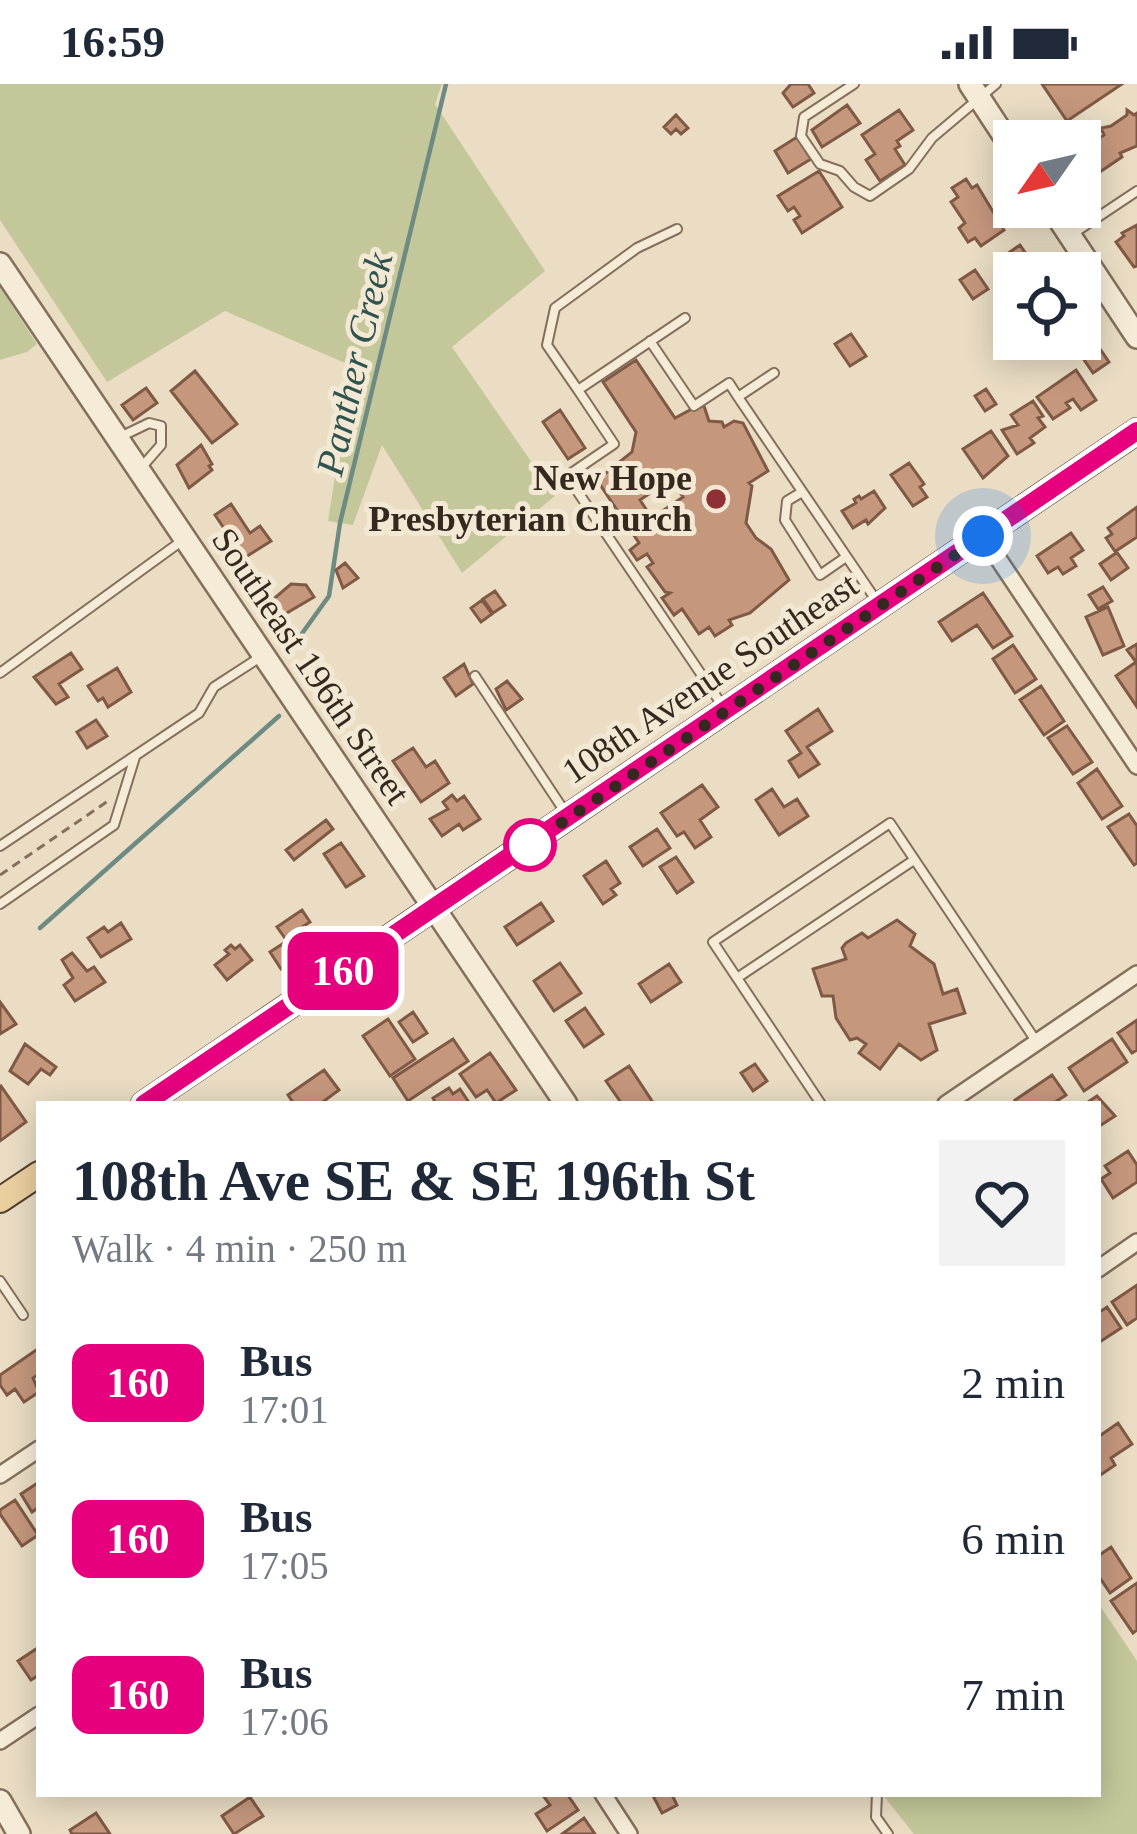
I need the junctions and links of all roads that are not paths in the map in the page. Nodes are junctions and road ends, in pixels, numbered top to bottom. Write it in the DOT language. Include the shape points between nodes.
graph roads {
  1 [pos="854,84"];
  2 [pos="981,88"];
  3 [pos="998,120"];
  4 [pos="1137,191"];
  5 [pos="1065,228"];
  6 [pos="677,229"];
  7 [pos="1070,236"];
  8 [pos="0,264"];
  9 [pos="685,318"];
  10 [pos="1137,337"];
  11 [pos="650,341"];
  12 [pos="774,373"];
  13 [pos="578,390"];
  14 [pos="738,397"];
  15 [pos="1137,431"];
  16 [pos="117,438"];
  17 [pos="139,470"];
  18 [pos="802,491"];
  19 [pos="983,536"];
  20 [pos="185,539"];
  21 [pos="846,557"];
  22 [pos="880,606"];
  23 [pos="263,655"];
  24 [pos="0,674"];
  25 [pos="475,676"];
  26 [pos="726,711"];
  27 [pos="136,755"];
  28 [pos="1137,766"];
  29 [pos="569,818"];
  30 [pos="0,847"];
  31 [pos="914,860"];
  32 [pos="0,904"];
  33 [pos="435,909"];
  34 [pos="1137,974"];
  35 [pos="737,978"];
  36 [pos="1036,1042"];
  37 [pos="555,1100"];
  38 [pos="148,1101"];
  39 [pos="819,1101"];
  40 [pos="950,1101"];
  41 [pos="36,1176"];
  42 [pos="0,1200"];
  43 [pos="1137,1242"];
  44 [pos="1101,1267"];
  45 [pos="0,1281"];
  46 [pos="23,1315"];
  47 [pos="36,1451"];
  48 [pos="0,1475"];
  49 [pos="36,1717"];
  50 [pos="0,1741"];
  51 [pos="605,1797"];
  52 [pos="877,1797"];
  53 [pos="0,1802"];
  54 [pos="19,1834"];
  55 [pos="629,1834"];
  56 [pos="888,1834"];
  1 -- 2 [label="lane" via="804,117 801,136 820,164 870,196 909,169"];
  2 -- 3 [label="street"];
  4 -- 7 [label="lane"];
  5 -- 7 [label="street"];
  6 -- 13 [label="lane" via="559,302 548,345"];
  7 -- 10 [label="street"];
  8 -- 16 [label="street, Southeast 196th Street"];
  9 -- 11 [label="lane"];
  11 -- 13 [label="lane"];
  11 -- 14 [label="lane" via="694,406 729,383"];
  12 -- 14 [label="lane"];
  13 -- 26 [label="lane" via="614,444 567,476"];
  14 -- 18 [label="lane"];
  15 -- 19 [label="main road, 108th Avenue Southeast"];
  16 -- 17 [label="street, Southeast 196th Street"];
  16 -- 17 [label="lane" via="149,423 161,426 160,445"];
  17 -- 20 [label="street, Southeast 196th Street"];
  18 -- 21 [label="lane"];
  18 -- 21 [label="lane" via="788,501 785,520 820,575"];
  19 -- 22 [label="main road, 108th Avenue Southeast"];
  19 -- 28 [label="street"];
  20 -- 23 [label="street, Southeast 196th Street"];
  20 -- 24 [label="lane"];
  21 -- 22 [label="lane"];
  22 -- 26 [label="main road, 108th Avenue Southeast"];
  23 -- 27 [label="lane"];
  23 -- 33 [label="street, Southeast 196th Street"];
  25 -- 29 [label="lane"];
  26 -- 29 [label="main road, 108th Avenue Southeast"];
  27 -- 30 [label="lane"];
  27 -- 32 [label="lane" via="114,826"];
  29 -- 33 [label="main road, 108th Avenue Southeast"];
  31 -- 35 [label="lane"];
  31 -- 35 [label="lane" via="890,823 713,942"];
  31 -- 36 [label="lane"];
  33 -- 37 [label="street, Southeast 196th Street"];
  33 -- 38 [label="main road, 108th Avenue Southeast"];
  34 -- 36 [label="street"];
  35 -- 39 [label="lane"];
  36 -- 40 [label="street"];
  41 -- 42 [label="main road"];
  43 -- 44 [label="street"];
  45 -- 46 [label="lane"];
  47 -- 48 [label="street"];
  49 -- 50 [label="street"];
  51 -- 55 [label="street"];
  52 -- 56 [label="lane" via="876,1817"];
  53 -- 54 [label="street"];
}
